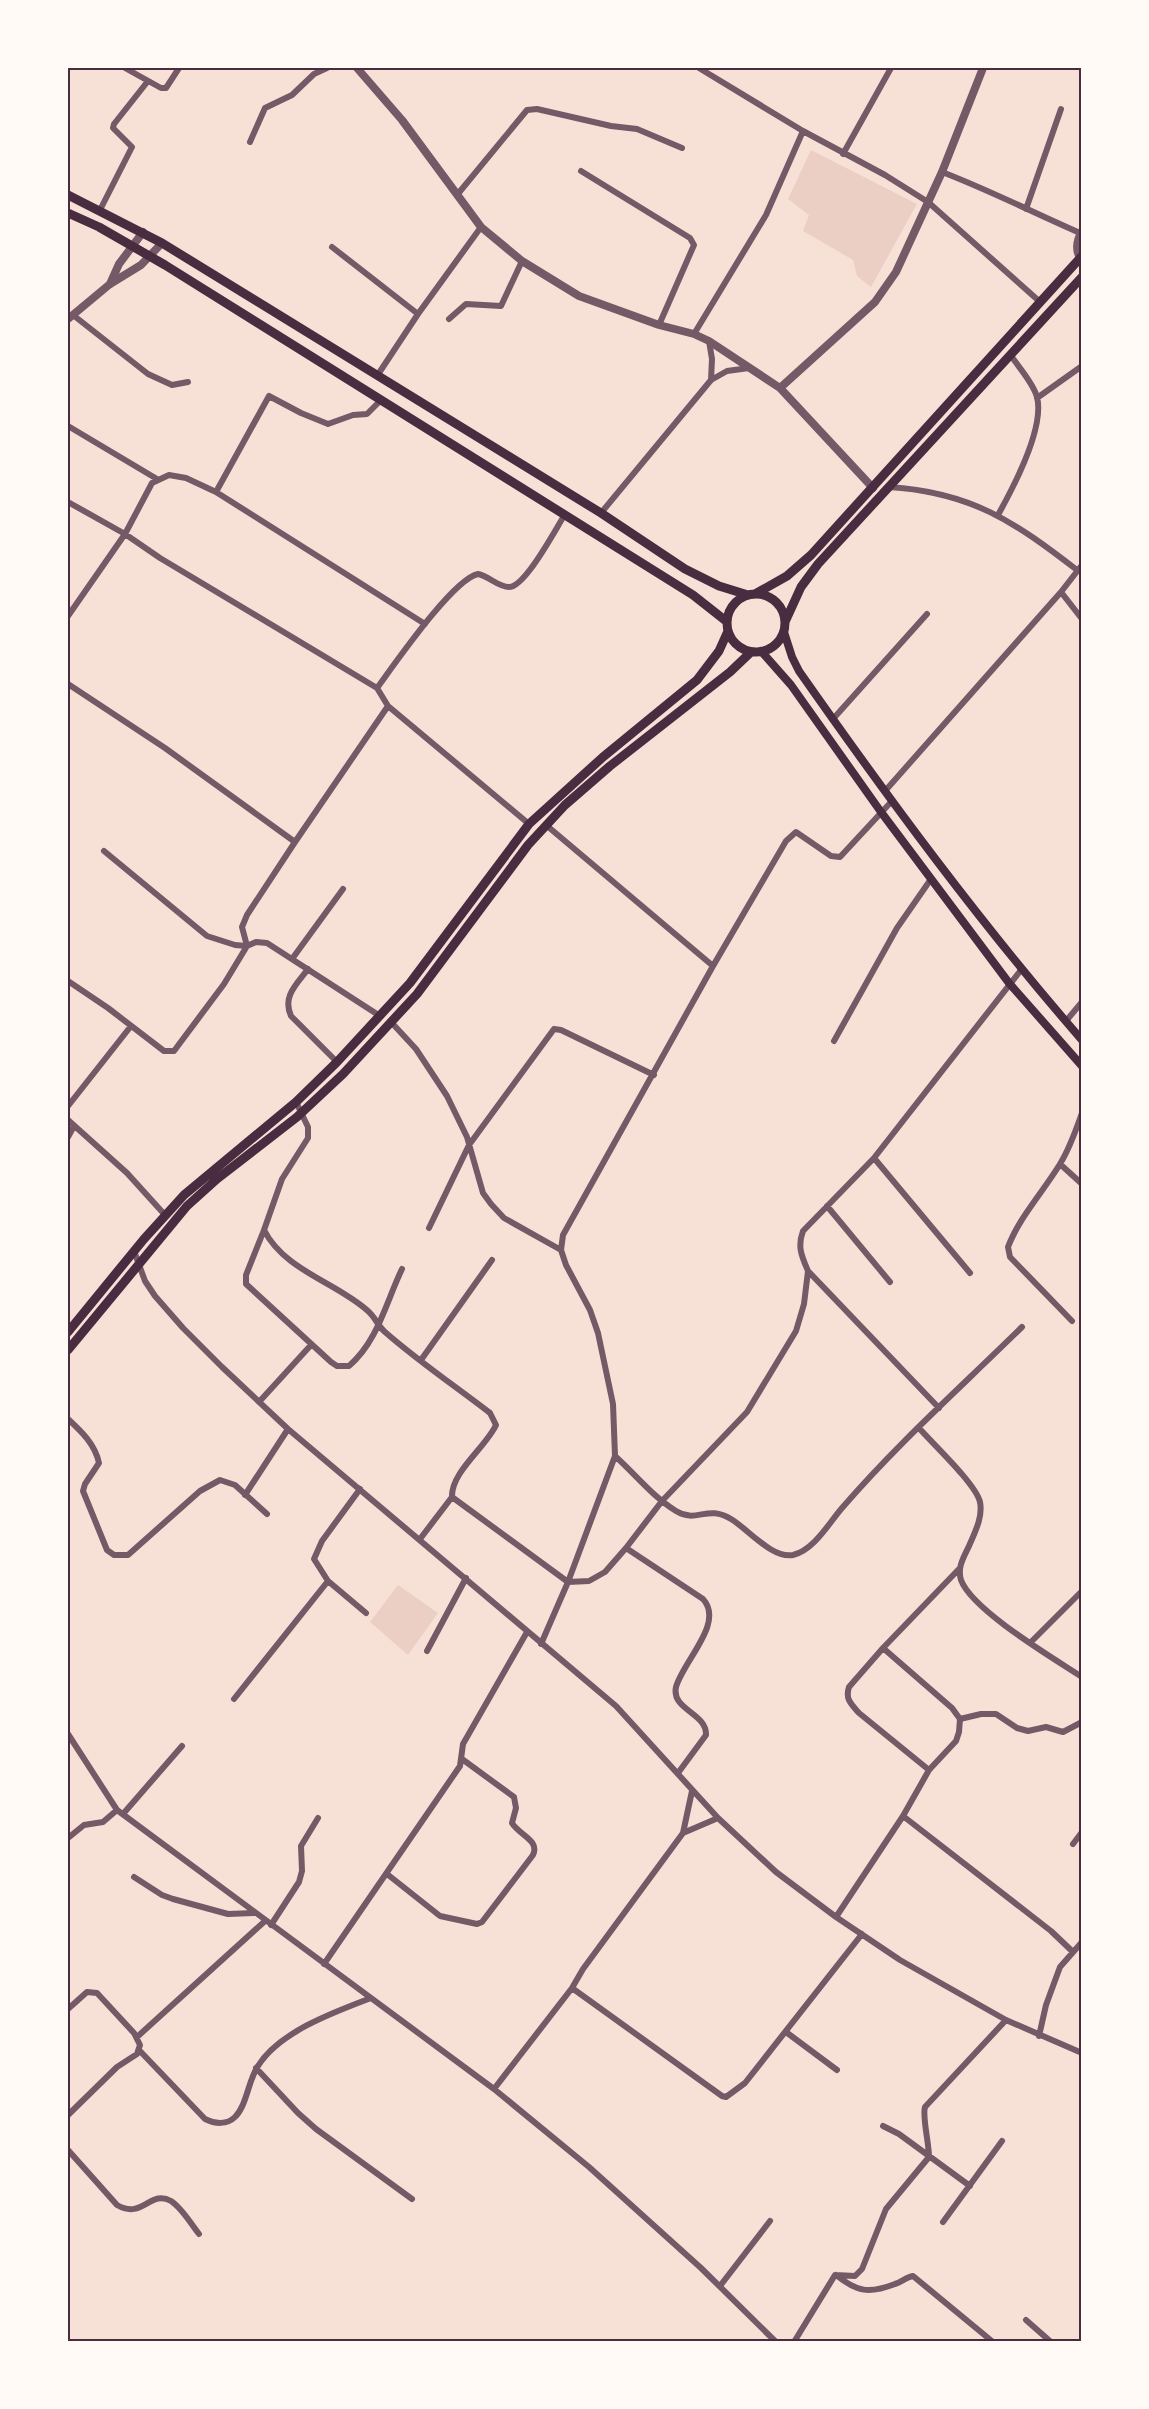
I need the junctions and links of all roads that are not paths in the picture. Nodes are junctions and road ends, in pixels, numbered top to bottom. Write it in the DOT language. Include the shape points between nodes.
graph roads {
  1 [pos="125,68"];
  2 [pos="179,68"];
  3 [pos="327,68"];
  4 [pos="357,68"];
  5 [pos="699,68"];
  6 [pos="891,68"];
  7 [pos="983,68"];
  8 [pos="148,81"];
  9 [pos="1061,109"];
  10 [pos="803,131"];
  11 [pos="250,142"];
  12 [pos="682,148"];
  13 [pos="843,154"];
  14 [pos="581,171"];
  15 [pos="942,172"];
  16 [pos="68,195"];
  17 [pos="457,195"];
  18 [pos="928,201"];
  19 [pos="1026,209"];
  20 [pos="100,210"];
  21 [pos="68,213"];
  22 [pos="482,227"];
  23 [pos="143,232"];
  24 [pos="1081,232"];
  25 [pos="162,243"];
  26 [pos="132,246"];
  27 [pos="332,247"];
  28 [pos="150,256"];
  29 [pos="1081,259"];
  30 [pos="522,261"];
  31 [pos="1082,277"];
  32 [pos="111,284"];
  33 [pos="1040,301"];
  34 [pos="417,314"];
  35 [pos="70,317"];
  36 [pos="449,319"];
  37 [pos="659,326"];
  38 [pos="694,334"];
  39 [pos="710,341"];
  40 [pos="1010,354"];
  41 [pos="1082,366"];
  42 [pos="749,368"];
  43 [pos="377,376"];
  44 [pos="711,380"];
  45 [pos="188,382"];
  46 [pos="780,388"];
  47 [pos="1037,398"];
  48 [pos="381,400"];
  49 [pos="68,426"];
  50 [pos="157,479"];
  51 [pos="873,488"];
  52 [pos="890,488"];
  53 [pos="216,492"];
  54 [pos="68,502"];
  55 [pos="601,513"];
  56 [pos="998,515"];
  57 [pos="564,516"];
  58 [pos="125,534"];
  59 [pos="1079,568"];
  60 [pos="1061,592"];
  61 [pos="751,594"];
  62 [pos="927,614"];
  63 [pos="68,616"];
  64 [pos="1082,619"];
  65 [pos="425,624"];
  66 [pos="727,626"];
  67 [pos="784,627"];
  68 [pos="761,651"];
  69 [pos="751,652"];
  70 [pos="68,684"];
  71 [pos="376,688"];
  72 [pos="388,706"];
  73 [pos="833,719"];
  74 [pos="649,720"];
  75 [pos="656,730"];
  76 [pos="885,791"];
  77 [pos="892,801"];
  78 [pos="881,812"];
  79 [pos="529,824"];
  80 [pos="546,825"];
  81 [pos="295,842"];
  82 [pos="104,851"];
  83 [pos="931,879"];
  84 [pos="343,889"];
  85 [pos="247,946"];
  86 [pos="292,958"];
  87 [pos="713,966"];
  88 [pos="308,969"];
  89 [pos="1021,970"];
  90 [pos="68,981"];
  91 [pos="1009,983"];
  92 [pos="1082,1002"];
  93 [pos="380,1016"];
  94 [pos="1066,1021"];
  95 [pos="391,1022"];
  96 [pos="131,1026"];
  97 [pos="1082,1040"];
  98 [pos="834,1041"];
  99 [pos="337,1062"];
  100 [pos="1082,1066"];
  101 [pos="654,1075"];
  102 [pos="296,1102"];
  103 [pos="68,1106"];
  104 [pos="302,1112"];
  105 [pos="1082,1113"];
  106 [pos="68,1120"];
  107 [pos="74,1126"];
  108 [pos="68,1137"];
  109 [pos="469,1145"];
  110 [pos="874,1158"];
  111 [pos="1060,1164"];
  112 [pos="1082,1184"];
  113 [pos="827,1206"];
  114 [pos="165,1215"];
  115 [pos="429,1228"];
  116 [pos="264,1230"];
  117 [pos="561,1250"];
  118 [pos="134,1251"];
  119 [pos="492,1260"];
  120 [pos="138,1265"];
  121 [pos="402,1269"];
  122 [pos="808,1271"];
  123 [pos="970,1273"];
  124 [pos="890,1282"];
  125 [pos="1072,1321"];
  126 [pos="379,1326"];
  127 [pos="1022,1327"];
  128 [pos="68,1332"];
  129 [pos="310,1345"];
  130 [pos="68,1350"];
  131 [pos="421,1360"];
  132 [pos="259,1402"];
  133 [pos="939,1408"];
  134 [pos="68,1419"];
  135 [pos="919,1428"];
  136 [pos="288,1429"];
  137 [pos="615,1456"];
  138 [pos="360,1489"];
  139 [pos="245,1495"];
  140 [pos="452,1497"];
  141 [pos="662,1501"];
  142 [pos="267,1514"];
  143 [pos="420,1539"];
  144 [pos="626,1548"];
  145 [pos="959,1569"];
  146 [pos="466,1578"];
  147 [pos="328,1581"];
  148 [pos="568,1582"];
  149 [pos="1082,1591"];
  150 [pos="366,1613"];
  151 [pos="527,1632"];
  152 [pos="1030,1643"];
  153 [pos="541,1644"];
  154 [pos="883,1648"];
  155 [pos="427,1651"];
  156 [pos="1082,1677"];
  157 [pos="234,1699"];
  158 [pos="960,1719"];
  159 [pos="1082,1722"];
  160 [pos="68,1737"];
  161 [pos="182,1746"];
  162 [pos="462,1759"];
  163 [pos="929,1770"];
  164 [pos="678,1773"];
  165 [pos="692,1791"];
  166 [pos="120,1812"];
  167 [pos="903,1816"];
  168 [pos="318,1818"];
  169 [pos="718,1818"];
  170 [pos="1082,1832"];
  171 [pos="683,1833"];
  172 [pos="68,1838"];
  173 [pos="1073,1844"];
  174 [pos="387,1874"];
  175 [pos="134,1877"];
  176 [pos="255,1913"];
  177 [pos="836,1917"];
  178 [pos="265,1921"];
  179 [pos="271,1925"];
  180 [pos="862,1934"];
  181 [pos="1082,1942"];
  182 [pos="1073,1952"];
  183 [pos="324,1964"];
  184 [pos="572,1988"];
  185 [pos="371,1998"];
  186 [pos="68,2009"];
  187 [pos="1006,2020"];
  188 [pos="786,2032"];
  189 [pos="1039,2036"];
  190 [pos="138,2037"];
  191 [pos="140,2050"];
  192 [pos="1082,2053"];
  193 [pos="256,2068"];
  194 [pos="837,2070"];
  195 [pos="494,2089"];
  196 [pos="68,2115"];
  197 [pos="883,2126"];
  198 [pos="1002,2141"];
  199 [pos="68,2150"];
  200 [pos="929,2157"];
  201 [pos="970,2186"];
  202 [pos="412,2199"];
  203 [pos="770,2221"];
  204 [pos="943,2222"];
  205 [pos="200,2234"];
  206 [pos="836,2275"];
  207 [pos="720,2286"];
  208 [pos="1026,2320"];
  209 [pos="776,2342"];
  210 [pos="794,2342"];
  211 [pos="993,2342"];
  212 [pos="1051,2342"];
  1 -- 8 [label="street"];
  2 -- 8 [label="street" via="166,88"];
  3 -- 11 [label="street" via="314,74 292,95 265,108"];
  4 -- 17 [label="street" via="402,120"];
  5 -- 10 [label="street"];
  6 -- 13 [label="street"];
  7 -- 15 [label="street"];
  8 -- 20 [label="street" via="114,124 113,128 132,147"];
  9 -- 19 [label="street"];
  10 -- 13 [label="street"];
  10 -- 38 [label="street" via="766,215"];
  12 -- 17 [label="street" via="637,129 527,110"];
  13 -- 18 [label="street"];
  14 -- 37 [label="street" via="690,238 694,245"];
  15 -- 18 [label="street"];
  15 -- 19 [label="street"];
  16 -- 20 [label="main road"];
  17 -- 22 [label="street"];
  18 -- 33 [label="street"];
  18 -- 46 [label="street" via="896,272 875,302"];
  19 -- 24 [label="street"];
  20 -- 23 [label="main road"];
  21 -- 26 [label="main road"];
  22 -- 30 [label="street"];
  22 -- 34 [label="street"];
  23 -- 25 [label="main road"];
  23 -- 26 [label="street"];
  24 -- 29 [label="street" via="1077,242"];
  25 -- 28 [label="street"];
  25 -- 43 [label="main road"];
  26 -- 28 [label="main road"];
  26 -- 32 [label="street"];
  27 -- 34 [label="street"];
  28 -- 32 [label="street"];
  28 -- 48 [label="main road"];
  29 -- 33 [label="main road"];
  30 -- 36 [label="street" via="501,306 466,304"];
  30 -- 37 [label="street" via="579,296"];
  31 -- 40 [label="main road"];
  32 -- 35 [label="street"];
  33 -- 51 [label="main road"];
  34 -- 43 [label="street"];
  35 -- 45 [label="street" via="148,374 172,385"];
  37 -- 38 [label="street"];
  38 -- 39 [label="street"];
  39 -- 42 [label="street"];
  39 -- 44 [label="street"];
  40 -- 47 [label="street"];
  40 -- 52 [label="main road"];
  41 -- 47 [label="street"];
  42 -- 44 [label="street" via="727,371"];
  42 -- 46 [label="street"];
  43 -- 55 [label="main road"];
  44 -- 55 [label="street"];
  46 -- 51 [label="street"];
  47 -- 56 [label="street" via="1035,430 1018,477"];
  48 -- 53 [label="street" via="366,414 328,424 269,396"];
  48 -- 57 [label="main road"];
  49 -- 50 [label="street"];
  50 -- 53 [label="street" via="186,478"];
  50 -- 58 [label="street"];
  51 -- 61 [label="main road" via="798,569"];
  52 -- 56 [label="street" via="932,491"];
  52 -- 67 [label="main road" via="808,576"];
  53 -- 65 [label="street"];
  54 -- 58 [label="street"];
  55 -- 61 [label="main road" via="706,580"];
  56 -- 59 [label="street"];
  57 -- 65 [label="street" via="518,584 504,586 482,575 468,578"];
  57 -- 66 [label="main road" via="693,596"];
  58 -- 63 [label="street"];
  58 -- 71 [label="street"];
  59 -- 60 [label="street"];
  60 -- 64 [label="street"];
  60 -- 76 [label="street"];
  61 -- 66 [label="main road" via="733,604"];
  61 -- 67 [label="main road" via="772,598 779,605"];
  62 -- 73 [label="street"];
  65 -- 71 [label="street"];
  66 -- 69 [label="main road" via="736,645"];
  66 -- 74 [label="main road" via="719,651 696,680"];
  67 -- 68 [label="main road" via="779,641"];
  67 -- 73 [label="main road" via="792,657"];
  68 -- 69 [label="main road"];
  68 -- 78 [label="main road" via="791,685"];
  69 -- 75 [label="main road"];
  70 -- 81 [label="street"];
  71 -- 72 [label="street"];
  72 -- 79 [label="street"];
  72 -- 81 [label="street"];
  73 -- 76 [label="main road"];
  74 -- 75 [label="main road"];
  74 -- 79 [label="main road"];
  75 -- 80 [label="main road"];
  76 -- 77 [label="main road"];
  77 -- 78 [label="street"];
  77 -- 89 [label="main road"];
  78 -- 83 [label="main road"];
  78 -- 87 [label="street" via="840,857 831,856 801,834 792,834"];
  79 -- 93 [label="main road" via="434,953"];
  80 -- 87 [label="street"];
  80 -- 95 [label="main road" via="417,994"];
  81 -- 85 [label="street" via="243,923"];
  82 -- 85 [label="street" via="207,936 226,944"];
  83 -- 91 [label="main road"];
  83 -- 98 [label="street" via="897,928"];
  84 -- 86 [label="street"];
  85 -- 86 [label="street" via="267,943"];
  85 -- 96 [label="street" via="174,1051 164,1051"];
  86 -- 88 [label="street"];
  87 -- 101 [label="street"];
  88 -- 93 [label="street"];
  88 -- 99 [label="street" via="288,997 287,1007 291,1016"];
  89 -- 91 [label="street"];
  89 -- 94 [label="main road"];
  90 -- 96 [label="street"];
  91 -- 100 [label="main road"];
  91 -- 110 [label="street"];
  92 -- 94 [label="street"];
  93 -- 99 [label="main road"];
  94 -- 97 [label="main road"];
  95 -- 104 [label="main road"];
  95 -- 109 [label="street" via="416,1049 447,1096"];
  96 -- 103 [label="street"];
  99 -- 102 [label="main road"];
  101 -- 109 [label="street" via="554,1029"];
  101 -- 117 [label="street" via="570,1220"];
  102 -- 104 [label="street"];
  102 -- 114 [label="main road"];
  104 -- 116 [label="street" via="308,1138 282,1179"];
  104 -- 120 [label="main road" via="188,1206"];
  105 -- 111 [label="street"];
  106 -- 107 [label="street"];
  107 -- 108 [label="street"];
  107 -- 114 [label="street" via="127,1173"];
  109 -- 115 [label="street"];
  109 -- 117 [label="street" via="483,1193 491,1204 504,1218"];
  110 -- 113 [label="street"];
  110 -- 123 [label="street"];
  111 -- 112 [label="street"];
  111 -- 125 [label="street" via="1008,1247 1011,1257"];
  113 -- 122 [label="street" via="802,1231 801,1256"];
  113 -- 124 [label="street"];
  114 -- 118 [label="main road"];
  116 -- 126 [label="street" via="269,1240 312,1276 369,1311"];
  116 -- 129 [label="street" via="246,1284"];
  117 -- 137 [label="street" via="598,1334 613,1404"];
  118 -- 120 [label="street"];
  118 -- 128 [label="main road"];
  119 -- 131 [label="street"];
  120 -- 130 [label="main road"];
  120 -- 132 [label="street" via="155,1296 183,1328"];
  121 -- 126 [label="street"];
  122 -- 133 [label="street"];
  122 -- 141 [label="street" via="796,1332 761,1391 747,1412"];
  126 -- 129 [label="street" via="349,1366 337,1366"];
  126 -- 131 [label="street"];
  127 -- 133 [label="street"];
  129 -- 132 [label="street"];
  131 -- 140 [label="street" via="495,1420 492,1433 452,1489"];
  132 -- 136 [label="street"];
  133 -- 135 [label="street"];
  134 -- 139 [label="street" via="93,1446 98,1460 83,1491 107,1550 114,1555 128,1555 214,1482 228,1482"];
  135 -- 141 [label="street" via="865,1480 813,1542 794,1555 775,1551 718,1512 693,1517 678,1513"];
  135 -- 145 [label="street" via="965,1479 980,1502 976,1531"];
  136 -- 138 [label="street"];
  136 -- 139 [label="street"];
  137 -- 141 [label="street"];
  137 -- 148 [label="street"];
  138 -- 143 [label="street"];
  138 -- 147 [label="street" via="315,1555 315,1563"];
  139 -- 142 [label="street"];
  140 -- 143 [label="street"];
  140 -- 148 [label="street"];
  141 -- 144 [label="street"];
  143 -- 146 [label="street"];
  144 -- 148 [label="street" via="595,1578"];
  144 -- 164 [label="street" via="703,1599 710,1612 709,1624 675,1692 679,1702 703,1723 706,1735"];
  145 -- 152 [label="street" via="962,1583 987,1611"];
  145 -- 154 [label="street"];
  146 -- 151 [label="street"];
  146 -- 155 [label="street"];
  147 -- 150 [label="street"];
  147 -- 157 [label="street"];
  148 -- 153 [label="street"];
  149 -- 152 [label="street"];
  151 -- 153 [label="street"];
  151 -- 162 [label="street" via="463,1744"];
  152 -- 156 [label="street"];
  153 -- 164 [label="street" via="616,1706"];
  154 -- 158 [label="street"];
  154 -- 163 [label="street" via="849,1687 849,1703"];
  158 -- 159 [label="street" via="996,1714 1028,1731 1046,1727 1063,1732"];
  158 -- 163 [label="street" via="956,1741"];
  160 -- 166 [label="street"];
  161 -- 166 [label="street"];
  162 -- 174 [label="street"];
  162 -- 174 [label="street" via="514,1797 517,1804 512,1823 534,1844 534,1856 477,1924 440,1916"];
  163 -- 167 [label="street"];
  164 -- 165 [label="street"];
  165 -- 169 [label="street"];
  165 -- 171 [label="street"];
  166 -- 172 [label="street" via="103,1822 84,1825"];
  166 -- 176 [label="street"];
  167 -- 177 [label="street"];
  167 -- 182 [label="street"];
  168 -- 179 [label="street" via="301,1846 299,1882"];
  169 -- 171 [label="street"];
  169 -- 177 [label="street" via="776,1872"];
  170 -- 173 [label="street"];
  171 -- 184 [label="street"];
  174 -- 183 [label="street"];
  175 -- 176 [label="street" via="162,1895 216,1912"];
  176 -- 178 [label="street"];
  177 -- 180 [label="street"];
  178 -- 179 [label="street"];
  178 -- 190 [label="street"];
  179 -- 183 [label="street"];
  180 -- 187 [label="street"];
  180 -- 188 [label="street"];
  181 -- 182 [label="street"];
  182 -- 189 [label="street" via="1053,1983"];
  183 -- 185 [label="street"];
  184 -- 188 [label="street" via="722,2096 729,2096 745,2083"];
  184 -- 195 [label="street"];
  185 -- 193 [label="street" via="306,2026 269,2051"];
  185 -- 195 [label="street"];
  186 -- 190 [label="street" via="87,1992 94,1991"];
  187 -- 189 [label="street"];
  187 -- 200 [label="street" via="925,2107"];
  188 -- 194 [label="street"];
  189 -- 192 [label="street"];
  190 -- 191 [label="street"];
  191 -- 193 [label="street" via="201,2115 216,2123 236,2116"];
  191 -- 196 [label="street"];
  193 -- 202 [label="street" via="316,2129"];
  195 -- 207 [label="street" via="589,2167"];
  197 -- 200 [label="street"];
  198 -- 201 [label="street"];
  199 -- 205 [label="street" via="117,2205 135,2210 157,2198 165,2199"];
  200 -- 201 [label="street"];
  200 -- 206 [label="street" via="886,2209 862,2269 855,2276"];
  201 -- 204 [label="street"];
  203 -- 207 [label="street"];
  206 -- 210 [label="street"];
  206 -- 211 [label="street" via="858,2290 886,2287 913,2276"];
  207 -- 209 [label="street"];
  208 -- 212 [label="street"];
}
